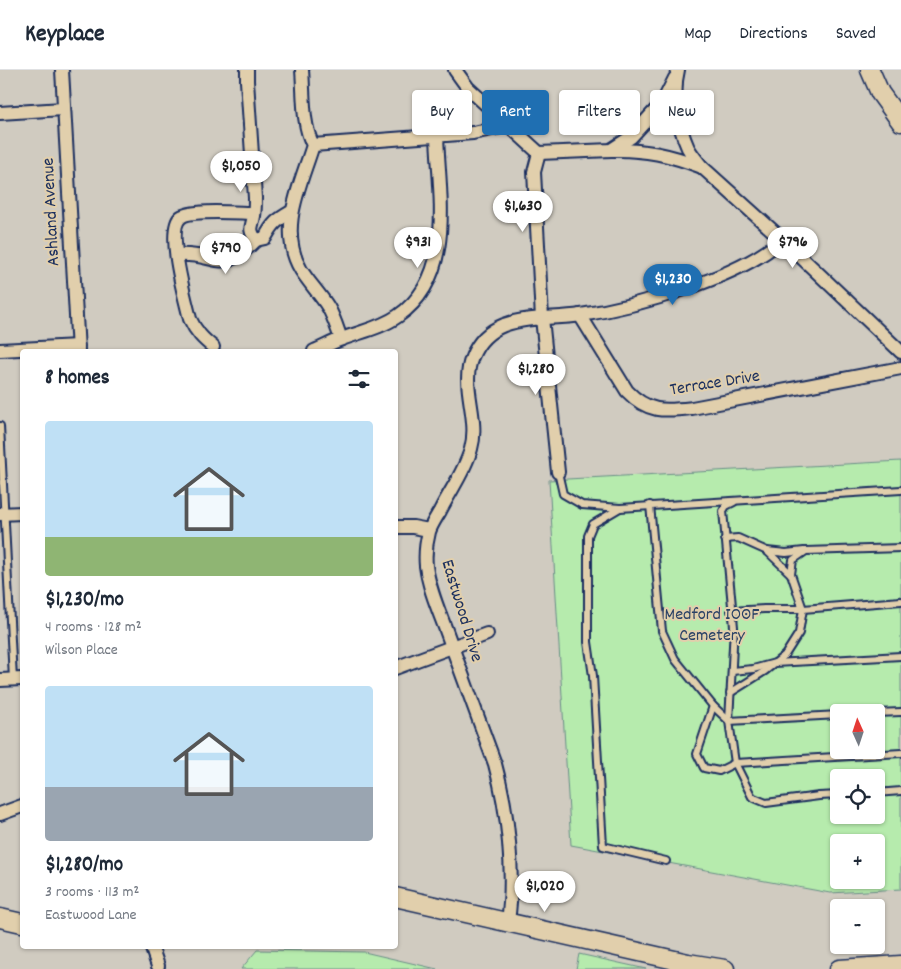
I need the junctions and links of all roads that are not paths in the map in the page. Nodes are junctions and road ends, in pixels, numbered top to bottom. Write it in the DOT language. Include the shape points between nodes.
graph roads {
  1 [pos="62,70"];
  2 [pos="248,70"];
  3 [pos="302,70"];
  4 [pos="455,70"];
  5 [pos="870,70"];
  6 [pos="677,73"];
  7 [pos="482,101"];
  8 [pos="63,109"];
  9 [pos="0,113"];
  10 [pos="901,122"];
  11 [pos="482,131"];
  12 [pos="519,135"];
  13 [pos="437,136"];
  14 [pos="314,145"];
  15 [pos="611,150"];
  16 [pos="539,153"];
  17 [pos="702,168"];
  18 [pos="292,212"];
  19 [pos="254,213"];
  20 [pos="782,239"];
  21 [pos="256,240"];
  22 [pos="177,255"];
  23 [pos="580,315"];
  24 [pos="542,318"];
  25 [pos="341,339"];
  26 [pos="213,347"];
  27 [pos="78,348"];
  28 [pos="20,349"];
  29 [pos="39,349"];
  30 [pos="318,349"];
  31 [pos="0,350"];
  32 [pos="901,352"];
  33 [pos="901,368"];
  34 [pos="0,426"];
  35 [pos="558,472"];
  36 [pos="901,490"];
  37 [pos="738,500"];
  38 [pos="650,505"];
  39 [pos="620,508"];
  40 [pos="20,513"];
  41 [pos="2,514"];
  42 [pos="398,527"];
  43 [pos="429,530"];
  44 [pos="725,539"];
  45 [pos="901,548"];
  46 [pos="767,551"];
  47 [pos="806,551"];
  48 [pos="791,574"];
  49 [pos="901,601"];
  50 [pos="803,609"];
  51 [pos="731,611"];
  52 [pos="487,634"];
  53 [pos="452,646"];
  54 [pos="901,656"];
  55 [pos="775,663"];
  56 [pos="398,667"];
  57 [pos="732,671"];
  58 [pos="18,679"];
  59 [pos="0,680"];
  60 [pos="730,693"];
  61 [pos="714,706"];
  62 [pos="901,712"];
  63 [pos="885,713"];
  64 [pos="830,715"];
  65 [pos="729,721"];
  66 [pos="901,753"];
  67 [pos="735,763"];
  68 [pos="901,791"];
  69 [pos="885,792"];
  70 [pos="830,795"];
  71 [pos="20,807"];
  72 [pos="0,814"];
  73 [pos="666,860"];
  74 [pos="398,898"];
  75 [pos="0,918"];
  76 [pos="508,922"];
  77 [pos="20,923"];
  78 [pos="152,949"];
  79 [pos="901,965"];
  80 [pos="158,966"];
  81 [pos="725,969"];
  82 [pos="839,969"];
  1 -- 8 [label="street, Ashland Avenue"];
  2 -- 19 [label="street"];
  3 -- 14 [label="street" via="307,127"];
  4 -- 7 [label="street"];
  5 -- 10 [label="street" via="880,92"];
  6 -- 15 [label="street" via="663,102 632,137"];
  6 -- 17 [label="street" via="676,101 682,128 688,148"];
  8 -- 9 [label="street"];
  8 -- 27 [label="street, Ashland Avenue"];
  11 -- 13 [label="street"];
  12 -- 16 [label="street"];
  13 -- 14 [label="street"];
  13 -- 25 [label="street" via="441,235 429,280 416,299 397,317"];
  14 -- 18 [label="street"];
  15 -- 16 [label="street"];
  15 -- 17 [label="street" via="657,153"];
  16 -- 24 [label="street" via="534,172"];
  17 -- 20 [label="street"];
  18 -- 21 [label="street" via="276,221 265,238"];
  18 -- 25 [label="street" via="290,231 295,258 328,307"];
  19 -- 21 [label="street" via="250,230"];
  19 -- 22 [label="street" via="197,213 182,217 175,232"];
  20 -- 23 [label="street, Eastwood Drive" via="755,259 702,282"];
  20 -- 32 [label="street"];
  21 -- 22 [label="street" via="241,254 225,261"];
  22 -- 26 [label="street" via="190,319 202,338"];
  23 -- 24 [label="street, Eastwood Drive"];
  23 -- 33 [label="street, Terrace Drive" via="627,391 637,402 657,410 692,408"];
  24 -- 35 [label="street"];
  24 -- 43 [label="street, Eastwood Drive" via="502,326 492,331 477,347 468,368 474,424 471,451"];
  25 -- 30 [label="street"];
  27 -- 29 [label="street"];
  28 -- 31 [label="street"];
  34 -- 41 [label="lane"];
  35 -- 39 [label="lane" via="563,494 582,506"];
  36 -- 37 [label="lane"];
  37 -- 38 [label="lane"];
  37 -- 44 [label="lane" via="723,511"];
  38 -- 39 [label="lane"];
  38 -- 61 [label="lane" via="662,631 675,659"];
  39 -- 73 [label="lane" via="593,524 588,536 588,642 603,846"];
  40 -- 41 [label="street"];
  41 -- 58 [label="lane"];
  42 -- 43 [label="street"];
  43 -- 53 [label="street, Eastwood Drive" via="425,554 428,576"];
  44 -- 46 [label="lane" via="738,538"];
  44 -- 51 [label="lane"];
  45 -- 47 [label="lane"];
  46 -- 47 [label="lane"];
  46 -- 48 [label="lane"];
  47 -- 48 [label="lane" via="792,560"];
  48 -- 50 [label="lane"];
  49 -- 50 [label="lane"];
  50 -- 51 [label="lane"];
  50 -- 55 [label="lane" via="799,633 786,655"];
  51 -- 57 [label="lane" via="734,627"];
  52 -- 53 [label="street"];
  53 -- 56 [label="street"];
  53 -- 76 [label="street, Eastwood Drive" via="501,786 511,885"];
  54 -- 55 [label="lane"];
  55 -- 57 [label="lane"];
  55 -- 60 [label="lane"];
  57 -- 60 [label="lane"];
  58 -- 59 [label="street"];
  60 -- 65 [label="lane"];
  61 -- 65 [label="lane"];
  61 -- 67 [label="lane" via="697,754 704,768 719,771"];
  62 -- 63 [label="lane"];
  64 -- 65 [label="lane"];
  65 -- 67 [label="lane"];
  66 -- 67 [label="lane"];
  67 -- 70 [label="lane" via="752,797 766,803"];
  68 -- 69 [label="lane"];
  71 -- 72 [label="street"];
  74 -- 76 [label="street"];
  75 -- 77 [label="street"];
  76 -- 81 [label="street"];
  78 -- 80 [label="street"];
  79 -- 82 [label="street"];
}
